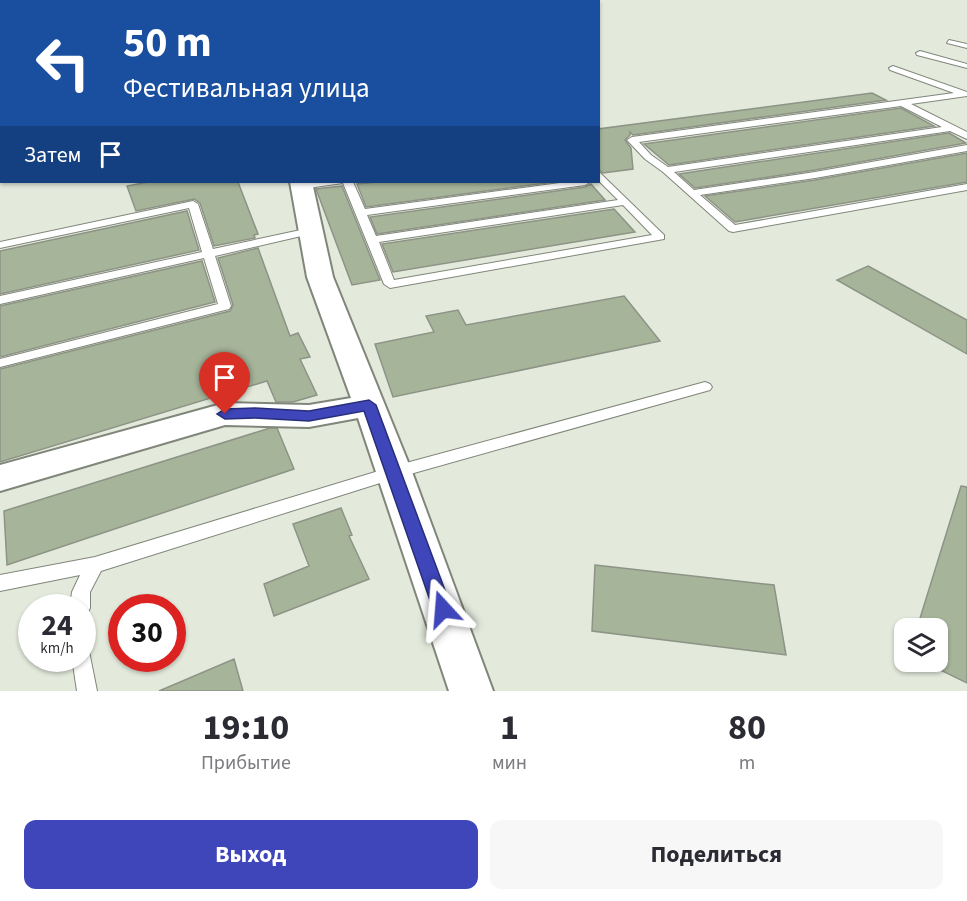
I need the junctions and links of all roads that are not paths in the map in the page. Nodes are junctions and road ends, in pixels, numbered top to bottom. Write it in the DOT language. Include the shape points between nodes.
graph roads {
  1 [pos="949,42"];
  2 [pos="967,46"];
  3 [pos="920,53"];
  4 [pos="967,66"];
  5 [pos="893,68"];
  6 [pos="966,94"];
  7 [pos="904,104"];
  8 [pos="950,128"];
  9 [pos="967,136"];
  10 [pos="967,148"];
  11 [pos="666,170"];
  12 [pos="600,177"];
  13 [pos="320,183"];
  14 [pos="348,183"];
  15 [pos="578,183"];
  16 [pos="301,184"];
  17 [pos="967,187"];
  18 [pos="692,193"];
  19 [pos="625,202"];
  20 [pos="361,213"];
  21 [pos="310,231"];
  22 [pos="372,240"];
  23 [pos="0,245"];
  24 [pos="210,253"];
  25 [pos="0,300"];
  26 [pos="0,363"];
  27 [pos="705,387"];
  28 [pos="369,405"];
  29 [pos="395,472"];
  30 [pos="0,478"];
  31 [pos="95,565"];
  32 [pos="0,583"];
  33 [pos="81,594"];
  34 [pos="84,672"];
  35 [pos="87,691"];
  36 [pos="471,691"];
  1 -- 2 [label="lane"];
  3 -- 4 [label="lane"];
  5 -- 6 [label="lane"];
  6 -- 7 [label="lane"];
  7 -- 8 [label="lane"];
  7 -- 11 [label="lane" via="632,140"];
  8 -- 9 [label="lane"];
  8 -- 11 [label="lane"];
  10 -- 18 [label="lane"];
  11 -- 18 [label="lane"];
  12 -- 19 [label="lane"];
  13 -- 16 [label="lane"];
  14 -- 20 [label="lane"];
  15 -- 20 [label="lane"];
  16 -- 21 [label="street"];
  17 -- 18 [label="lane" via="734,229"];
  19 -- 22 [label="lane"];
  19 -- 22 [label="lane" via="660,237 390,284"];
  20 -- 22 [label="lane"];
  21 -- 24 [label="lane"];
  21 -- 28 [label="street" via="318,268"];
  23 -- 24 [label="lane" via="193,204"];
  24 -- 25 [label="lane"];
  24 -- 26 [label="lane" via="225,306"];
  27 -- 29 [label="lane"];
  28 -- 29 [label="street"];
  28 -- 30 [label="street" via="309,416 225,414"];
  29 -- 31 [label="lane"];
  29 -- 36 [label="street"];
  31 -- 32 [label="lane"];
  31 -- 33 [label="lane"];
  34 -- 35 [label="lane"];
}
